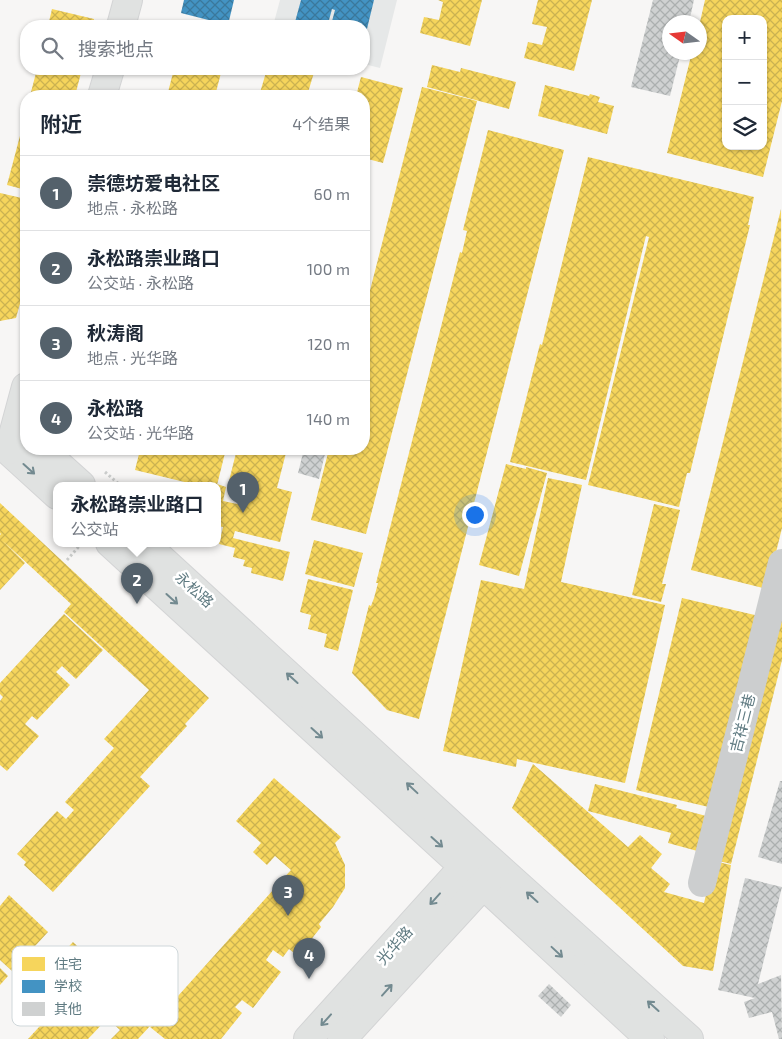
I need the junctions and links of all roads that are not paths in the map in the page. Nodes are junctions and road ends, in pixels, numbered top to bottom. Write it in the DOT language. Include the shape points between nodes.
graph roads {
  1 [pos="128,0"];
  2 [pos="123,20"];
  3 [pos="108,75"];
  4 [pos="104,90"];
  5 [pos="20,404"];
  6 [pos="10,433"];
  7 [pos="20,446"];
  8 [pos="27,455"];
  9 [pos="48,455"];
  10 [pos="78,482"];
  11 [pos="53,489"];
  12 [pos="115,547"];
  13 [pos="148,547"];
  14 [pos="782,564"];
  15 [pos="481,867"];
  16 [pos="702,883"];
  17 [pos="308,1039"];
  18 [pos="342,1039"];
  19 [pos="650,1039"];
  20 [pos="689,1039"];
  1 -- 2 [label="street"];
  3 -- 4 [label="street"];
  5 -- 6 [label="street"];
  6 -- 7 [label="street, one-way"];
  8 -- 11 [label="street, one-way"];
  9 -- 10 [label="street"];
  12 -- 15 [label="street, 永松路, one-way"];
  15 -- 13 [label="street, 永松路, one-way"];
  14 -- 16 [label="street, 吉祥三巷"];
  15 -- 17 [label="street, 光华路, one-way"];
  18 -- 15 [label="street, 光华路, one-way"];
  15 -- 19 [label="street, 永松路, one-way"];
  20 -- 15 [label="street, 永松路, one-way"];
}
